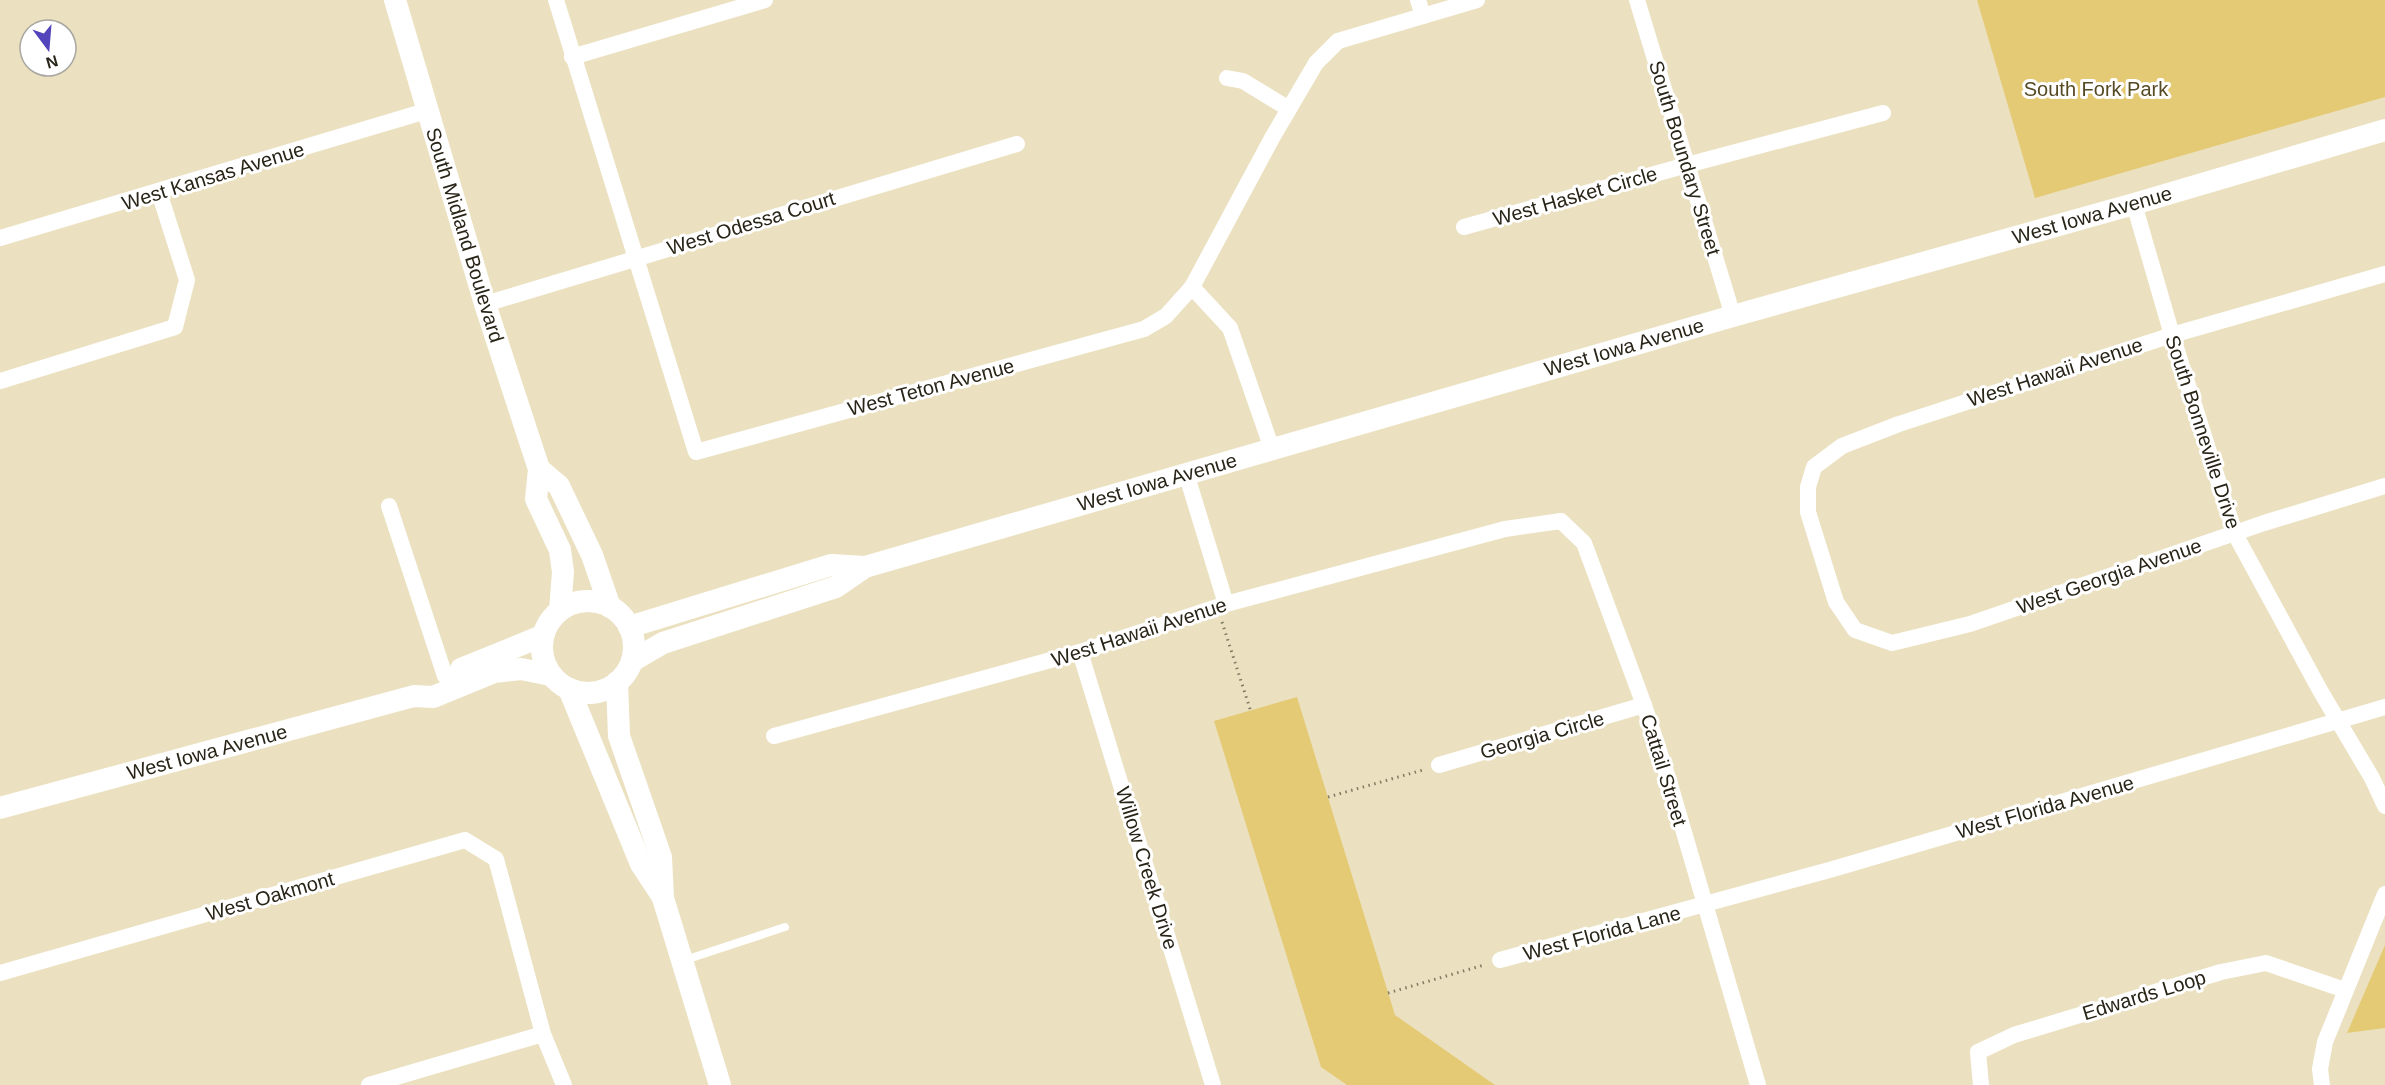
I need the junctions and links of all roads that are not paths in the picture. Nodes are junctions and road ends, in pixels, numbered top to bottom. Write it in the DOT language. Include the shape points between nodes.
graph roads {
  1 [pos="395,0"];
  2 [pos="556,0"];
  3 [pos="765,0"];
  4 [pos="1477,0"];
  5 [pos="1637,0"];
  6 [pos="1420,8"];
  7 [pos="572,57"];
  8 [pos="1227,78"];
  9 [pos="1289,109"];
  10 [pos="426,111"];
  11 [pos="1883,113"];
  12 [pos="2385,130"];
  13 [pos="1017,144"];
  14 [pos="1687,165"];
  15 [pos="159,192"];
  16 [pos="2134,204"];
  17 [pos="1464,227"];
  18 [pos="0,238"];
  19 [pos="634,258"];
  20 [pos="2385,274"];
  21 [pos="1192,287"];
  22 [pos="485,304"];
  23 [pos="1732,316"];
  24 [pos="2172,334"];
  25 [pos="0,381"];
  26 [pos="1272,449"];
  27 [pos="539,468"];
  28 [pos="1186,473"];
  29 [pos="2385,486"];
  30 [pos="389,506"];
  31 [pos="1505,529"];
  32 [pos="2235,534"];
  33 [pos="864,567"];
  34 [pos="1221,605"];
  35 [pos="610,607"];
  36 [pos="560,610"];
  37 [pos="1970,624"];
  38 [pos="629,627"];
  39 [pos="542,636"];
  40 [pos="1080,652"];
  41 [pos="632,661"];
  42 [pos="445,675"];
  43 [pos="560,682"];
  44 [pos="616,682"];
  45 [pos="414,696"];
  46 [pos="1644,705"];
  47 [pos="2385,707"];
  48 [pos="2338,721"];
  49 [pos="774,736"];
  50 [pos="1439,765"];
  51 [pos="2385,806"];
  52 [pos="0,808"];
  53 [pos="2385,894"];
  54 [pos="663,898"];
  55 [pos="1705,905"];
  56 [pos="785,927"];
  57 [pos="1500,960"];
  58 [pos="682,961"];
  59 [pos="0,973"];
  60 [pos="2344,990"];
  61 [pos="543,1034"];
  62 [pos="369,1085"];
  63 [pos="564,1085"];
  64 [pos="720,1085"];
  65 [pos="1213,1085"];
  66 [pos="1758,1085"];
  67 [pos="1981,1085"];
  68 [pos="2322,1085"];
  1 -- 10 [label="street, South Midland Boulevard"];
  2 -- 7 [label="street, West Teton Avenue"];
  3 -- 7 [label="street"];
  4 -- 6 [label="street, West Teton Avenue"];
  5 -- 14 [label="street, South Boundary Street"];
  6 -- 9 [label="street, West Teton Avenue" via="1338,41 1316,63"];
  7 -- 19 [label="street, West Teton Avenue"];
  8 -- 9 [label="street" via="1243,81"];
  9 -- 21 [label="street, West Teton Avenue"];
  10 -- 15 [label="street, West Kansas Avenue"];
  10 -- 22 [label="street, South Midland Boulevard"];
  11 -- 14 [label="street, West Hasket Circle"];
  12 -- 16 [label="street, West Iowa Avenue"];
  13 -- 19 [label="street, West Odessa Court"];
  14 -- 17 [label="street, West Hasket Circle"];
  14 -- 23 [label="street, South Boundary Street"];
  15 -- 18 [label="street, West Kansas Avenue"];
  15 -- 25 [label="street" via="187,280 175,327"];
  16 -- 23 [label="street, West Iowa Avenue"];
  16 -- 24 [label="street, South Bonneville Drive"];
  19 -- 21 [label="street, West Teton Avenue" via="696,452 1144,329 1166,316"];
  19 -- 22 [label="street, West Odessa Court"];
  20 -- 24 [label="street, West Hawaii Avenue"];
  21 -- 26 [label="street" via="1230,328"];
  22 -- 27 [label="street, South Midland Boulevard"];
  23 -- 26 [label="street, West Iowa Avenue"];
  24 -- 32 [label="street, South Bonneville Drive"];
  24 -- 37 [label="street, West Hawaii Avenue" via="1899,424 1842,446 1815,467 1808,488 1808,512 1836,602 1856,630 1892,643"];
  26 -- 28 [label="street, West Iowa Avenue"];
  27 -- 35 [label="street, South Midland Boulevard" via="559,486 592,555"];
  27 -- 36 [label="street, South Midland Boulevard" via="536,499 560,550 564,572"];
  28 -- 33 [label="street, West Iowa Avenue"];
  28 -- 34 [label="street"];
  29 -- 32 [label="street, West Georgia Avenue"];
  30 -- 42 [label="street"];
  31 -- 34 [label="street, West Hawaii Avenue"];
  31 -- 46 [label="street, Cattail Street" via="1561,521 1584,543"];
  32 -- 37 [label="street, West Georgia Avenue"];
  32 -- 48 [label="street, South Bonneville Drive"];
  33 -- 38 [label="street, West Iowa Avenue" via="831,565"];
  33 -- 41 [label="street, West Iowa Avenue" via="836,587 663,643"];
  34 -- 40 [label="street, West Hawaii Avenue"];
  35 -- 36 [label="street" via="588,600"];
  35 -- 38 [label="street"];
  36 -- 39 [label="street"];
  38 -- 41 [label="street" via="634,647"];
  39 -- 42 [label="street, West Iowa Avenue"];
  39 -- 43 [label="street" via="546,667"];
  40 -- 49 [label="street, West Hawaii Avenue"];
  40 -- 65 [label="street, Willow Creek Drive"];
  41 -- 44 [label="street"];
  42 -- 45 [label="street, West Iowa Avenue" via="428,682"];
  43 -- 44 [label="street" via="584,693 600,691"];
  43 -- 45 [label="street, West Iowa Avenue" via="521,669 494,672 433,697"];
  43 -- 54 [label="street" via="641,864"];
  44 -- 54 [label="street" via="620,736 661,857"];
  45 -- 52 [label="street, West Iowa Avenue"];
  46 -- 50 [label="street, Georgia Circle"];
  46 -- 55 [label="street, Cattail Street"];
  47 -- 48 [label="street, West Florida Avenue"];
  48 -- 51 [label="street, South Bonneville Drive"];
  48 -- 55 [label="street, West Florida Avenue"];
  53 -- 60 [label="street"];
  54 -- 58 [label="street"];
  55 -- 57 [label="street, West Florida Lane"];
  55 -- 66 [label="street, Cattail Street"];
  56 -- 58 [label="lane"];
  58 -- 64 [label="street"];
  59 -- 61 [label="street, West Oakmont" via="465,840 496,859"];
  60 -- 67 [label="street, Edwards Loop" via="2266,963 2221,972 2014,1035 1978,1052"];
  60 -- 68 [label="street" via="2325,1042 2320,1069"];
  61 -- 62 [label="street"];
  61 -- 63 [label="street, West Oakmont"];
}
